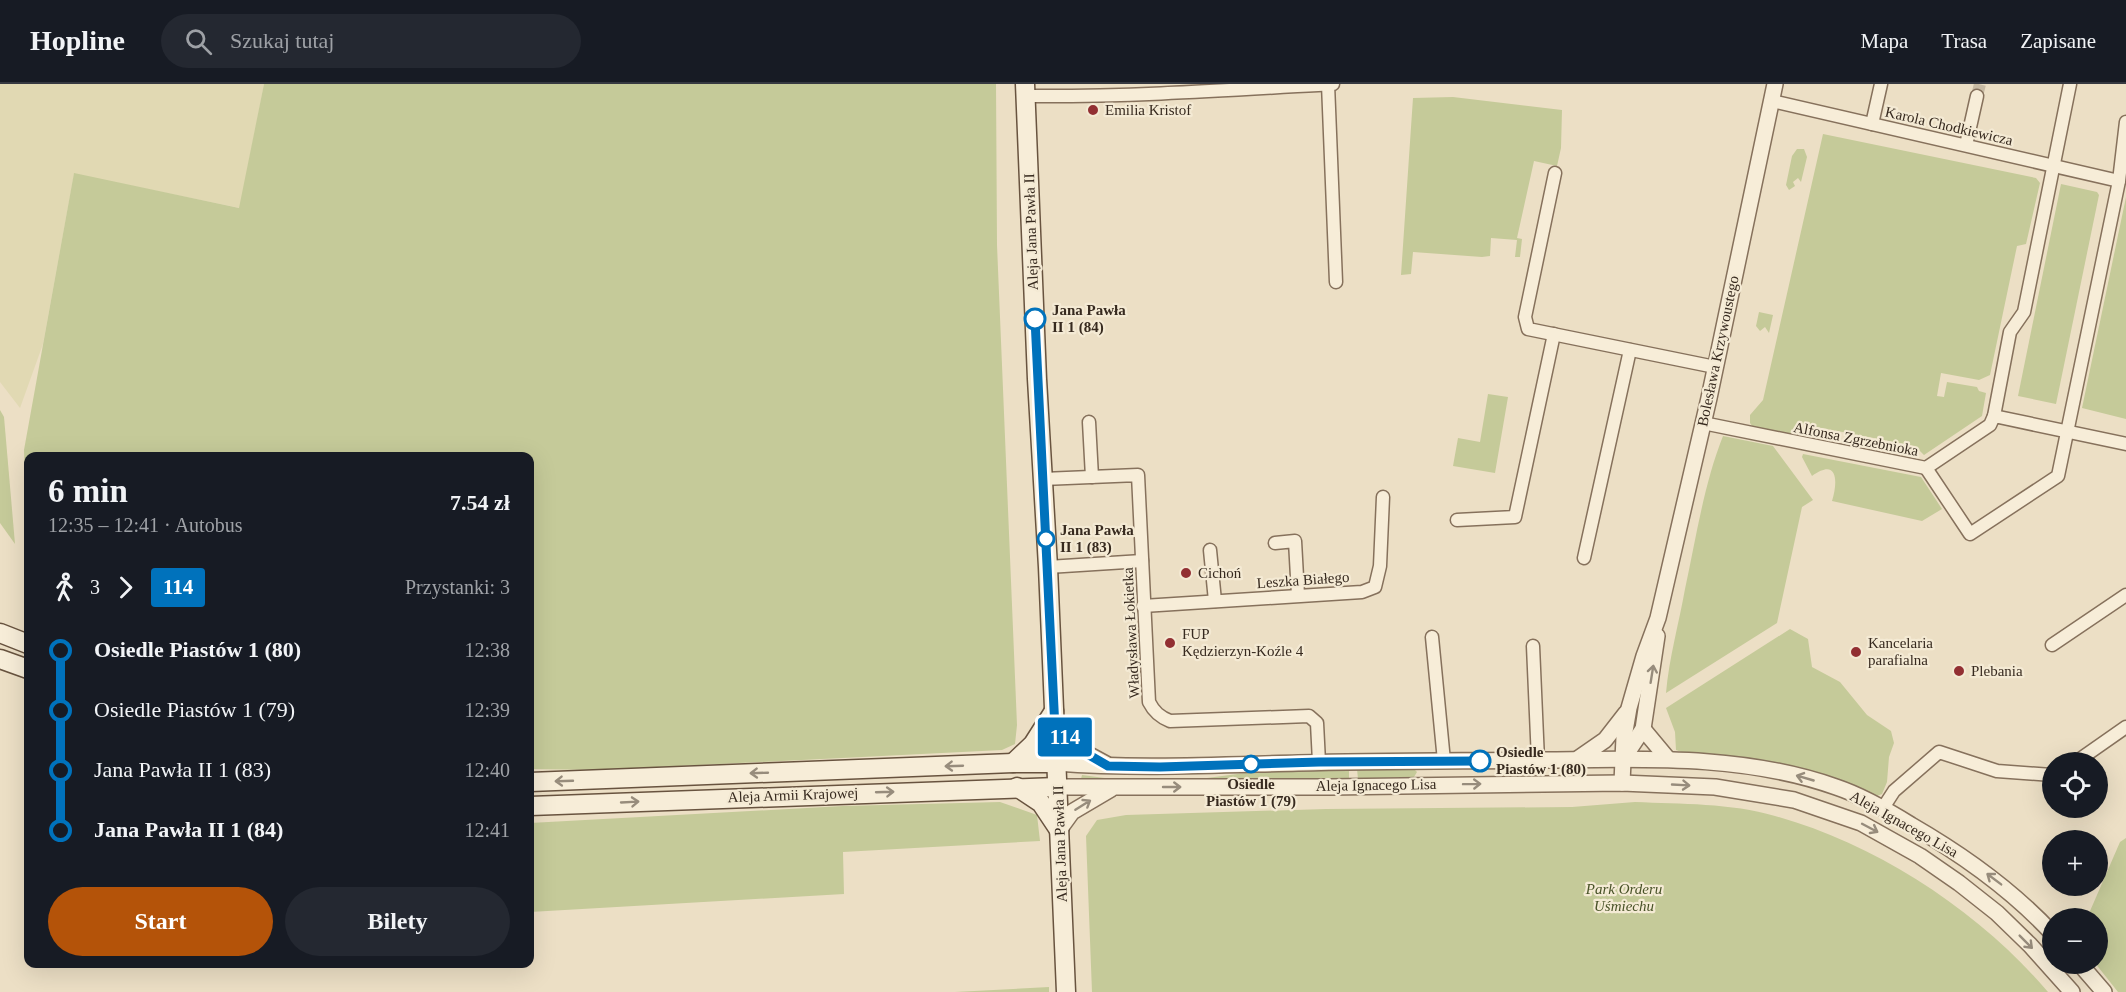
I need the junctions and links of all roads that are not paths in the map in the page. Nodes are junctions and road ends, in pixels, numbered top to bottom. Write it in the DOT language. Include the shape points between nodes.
graph roads {
  1 [pos="1328,84"];
  2 [pos="1333,84"];
  3 [pos="1775,84"];
  4 [pos="1881,84"];
  5 [pos="2070,84"];
  6 [pos="1025,90"];
  7 [pos="1977,96"];
  8 [pos="1772,101"];
  9 [pos="2126,122"];
  10 [pos="1872,124"];
  11 [pos="1966,146"];
  12 [pos="2053,166"];
  13 [pos="1556,173"];
  14 [pos="2119,180"];
  15 [pos="1336,282"];
  16 [pos="1554,334"];
  17 [pos="1630,350"];
  18 [pos="1715,367"];
  19 [pos="1994,416"];
  20 [pos="1089,422"];
  21 [pos="1703,423"];
  22 [pos="2067,431"];
  23 [pos="2126,444"];
  24 [pos="1926,468"];
  25 [pos="1092,477"];
  26 [pos="1043,479"];
  27 [pos="1383,497"];
  28 [pos="1457,520"];
  29 [pos="1275,543"];
  30 [pos="1210,550"];
  31 [pos="1584,558"];
  32 [pos="1142,561"];
  33 [pos="1048,567"];
  34 [pos="1299,595"];
  35 [pos="2126,595"];
  36 [pos="1215,602"];
  37 [pos="1143,606"];
  38 [pos="1658,618"];
  39 [pos="0,633"];
  40 [pos="1432,637"];
  41 [pos="24,642"];
  42 [pos="2052,645"];
  43 [pos="1533,646"];
  44 [pos="0,659"];
  45 [pos="24,668"];
  46 [pos="1629,708"];
  47 [pos="1054,720"];
  48 [pos="2126,727"];
  49 [pos="1643,729"];
  50 [pos="2090,752"];
  51 [pos="1576,759"];
  52 [pos="1623,759"];
  53 [pos="1668,759"];
  54 [pos="1538,760"];
  55 [pos="1444,761"];
  56 [pos="1319,762"];
  57 [pos="1013,763"];
  58 [pos="1056,763"];
  59 [pos="1108,766"];
  60 [pos="2042,774"];
  61 [pos="534,782"];
  62 [pos="1622,783"];
  63 [pos="1017,787"];
  64 [pos="1057,787"];
  65 [pos="1114,788"];
  66 [pos="534,806"];
  67 [pos="1883,808"];
  68 [pos="1059,830"];
  69 [pos="2042,923"];
  70 [pos="2088,974"];
  71 [pos="1066,992"];
  72 [pos="2072,992"];
  73 [pos="2104,992"];
  1 -- 2 [label="street"];
  1 -- 6 [label="street" via="1069,97"];
  1 -- 15 [label="street"];
  3 -- 8 [label="street, Bolesława Krzywoustego"];
  4 -- 10 [label="street"];
  5 -- 12 [label="street"];
  6 -- 26 [label="main road, Aleja Jana Pawła II"];
  7 -- 11 [label="street"];
  8 -- 10 [label="street, Karola Chodkiewicza"];
  8 -- 18 [label="street, Bolesława Krzywoustego"];
  9 -- 14 [label="street"];
  10 -- 11 [label="street, Karola Chodkiewicza"];
  11 -- 12 [label="street, Karola Chodkiewicza"];
  12 -- 14 [label="street, Karola Chodkiewicza"];
  12 -- 19 [label="street" via="2024,312 2010,332"];
  13 -- 16 [label="street" via="1525,317 1527,329"];
  14 -- 22 [label="street"];
  16 -- 17 [label="street"];
  16 -- 28 [label="street" via="1515,517"];
  17 -- 18 [label="street"];
  17 -- 31 [label="street"];
  18 -- 21 [label="street, Bolesława Krzywoustego"];
  19 -- 22 [label="street"];
  19 -- 24 [label="street, Alfonsa Zgrzebnioka" via="1990,425"];
  20 -- 25 [label="street"];
  21 -- 24 [label="street, Alfonsa Zgrzebnioka"];
  21 -- 38 [label="street, Bolesława Krzywoustego"];
  22 -- 23 [label="street"];
  22 -- 24 [label="street" via="2058,476 1970,534"];
  25 -- 26 [label="street, Władysława Łokietka"];
  25 -- 32 [label="street, Władysława Łokietka" via="1138,475"];
  26 -- 33 [label="main road, Aleja Jana Pawła II"];
  27 -- 34 [label="street, Leszka Białego" via="1380,566 1375,586 1362,592"];
  29 -- 34 [label="street" via="1294,541"];
  30 -- 36 [label="street"];
  32 -- 33 [label="street"];
  32 -- 37 [label="street, Władysława Łokietka"];
  33 -- 47 [label="main road, Aleja Jana Pawła II"];
  34 -- 36 [label="street, Leszka Białego"];
  35 -- 42 [label="street"];
  36 -- 37 [label="street, Leszka Białego"];
  37 -- 56 [label="street, Władysława Łokietka" via="1149,702 1162,718 1170,721 1309,716 1317,723"];
  38 -- 46 [label="street, Bolesława Krzywoustego"];
  49 -- 38 [label="street, Bolesława Krzywoustego, one-way"];
  39 -- 41 [label="main road"];
  40 -- 55 [label="street"];
  43 -- 54 [label="street"];
  44 -- 45 [label="main road"];
  46 -- 51 [label="street, Bolesława Krzywoustego" via="1605,740"];
  46 -- 52 [label="street, Bolesława Krzywoustego"];
  47 -- 57 [label="main road"];
  47 -- 58 [label="main road, Aleja Jana Pawła II"];
  47 -- 59 [label="street" via="1082,751"];
  48 -- 50 [label="street"];
  49 -- 52 [label="street, Bolesława Krzywoustego"];
  49 -- 53 [label="street"];
  51 -- 52 [label="street, Aleja Ignacego Lisa"];
  51 -- 54 [label="street, Aleja Ignacego Lisa"];
  52 -- 53 [label="street, Aleja Ignacego Lisa"];
  52 -- 62 [label="street"];
  67 -- 53 [label="street, Aleja Ignacego Lisa, one-way" via="1787,772"];
  54 -- 55 [label="street, Aleja Ignacego Lisa"];
  55 -- 56 [label="street, Aleja Ignacego Lisa"];
  56 -- 59 [label="street, Aleja Ignacego Lisa"];
  57 -- 58 [label="main road, Aleja Armii Krajowej"];
  57 -- 61 [label="main road, Aleja Armii Krajowej, one-way"];
  58 -- 59 [label="street, Aleja Ignacego Lisa"];
  58 -- 64 [label="main road, Aleja Jana Pawła II"];
  60 -- 67 [label="street" via="1997,771 1939,752 1894,791"];
  65 -- 62 [label="street, Aleja Ignacego Lisa, one-way"];
  62 -- 72 [label="street, Aleja Ignacego Lisa, one-way" via="1759,793 1794,800 1861,823 1959,883 2030,945"];
  63 -- 64 [label="main road, Aleja Armii Krajowej"];
  66 -- 63 [label="main road, Aleja Armii Krajowej, one-way"];
  63 -- 68 [label="main road" via="1041,803"];
  64 -- 65 [label="street, Aleja Ignacego Lisa"];
  64 -- 68 [label="main road, Aleja Jana Pawła II"];
  68 -- 65 [label="street, one-way" via="1072,812"];
  69 -- 67 [label="street, Aleja Ignacego Lisa, one-way" via="2012,893 1973,864"];
  68 -- 71 [label="main road, Aleja Jana Pawła II"];
  70 -- 73 [label="street"];
}
